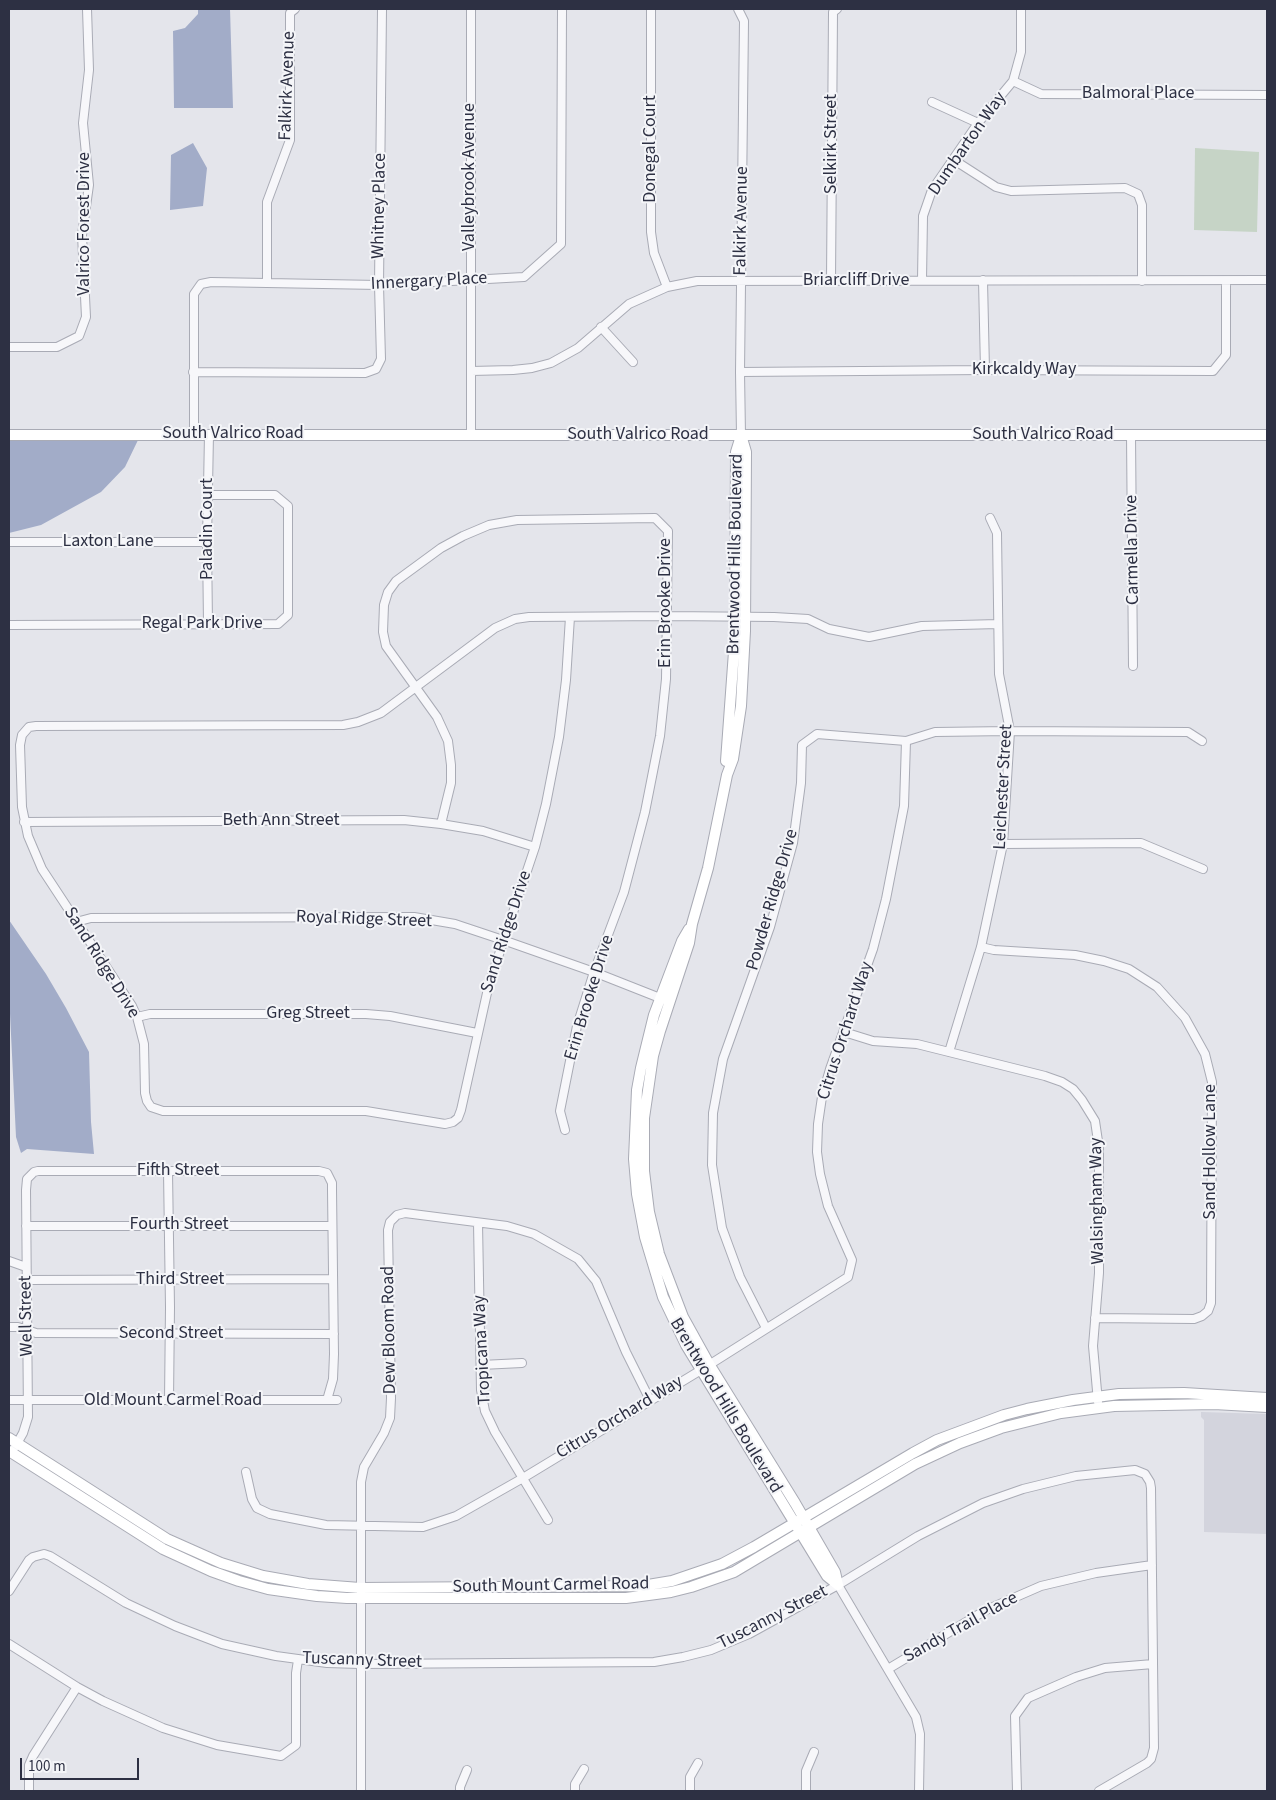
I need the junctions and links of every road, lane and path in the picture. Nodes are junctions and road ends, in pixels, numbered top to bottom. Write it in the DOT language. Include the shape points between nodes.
graph roads {
  1 [pos="87,9"];
  2 [pos="295,9"];
  3 [pos="382,9"];
  4 [pos="471,9"];
  5 [pos="562,9"];
  6 [pos="651,9"];
  7 [pos="738,9"];
  8 [pos="837,9"];
  9 [pos="1021,9"];
  10 [pos="1013,81"];
  11 [pos="1267,95"];
  12 [pos="932,102"];
  13 [pos="978,123"];
  14 [pos="954,160"];
  15 [pos="470,280"];
  16 [pos="922,280"];
  17 [pos="983,280"];
  18 [pos="1142,280"];
  19 [pos="1267,280"];
  20 [pos="741,281"];
  21 [pos="832,281"];
  22 [pos="1226,281"];
  23 [pos="267,283"];
  24 [pos="379,285"];
  25 [pos="667,287"];
  26 [pos="601,327"];
  27 [pos="9,347"];
  28 [pos="633,362"];
  29 [pos="985,370"];
  30 [pos="471,371"];
  31 [pos="194,372"];
  32 [pos="740,372"];
  33 [pos="194,434"];
  34 [pos="209,434"];
  35 [pos="9,435"];
  36 [pos="471,435"];
  37 [pos="741,435"];
  38 [pos="1131,435"];
  39 [pos="1267,435"];
  40 [pos="208,494"];
  41 [pos="990,518"];
  42 [pos="9,542"];
  43 [pos="207,542"];
  44 [pos="570,616"];
  45 [pos="667,616"];
  46 [pos="740,617"];
  47 [pos="9,624"];
  48 [pos="208,624"];
  49 [pos="998,624"];
  50 [pos="1133,666"];
  51 [pos="416,688"];
  52 [pos="1010,731"];
  53 [pos="906,741"];
  54 [pos="1202,741"];
  55 [pos="24,822"];
  56 [pos="441,824"];
  57 [pos="1003,844"];
  58 [pos="535,847"];
  59 [pos="1203,869"];
  60 [pos="76,922"];
  61 [pos="503,940"];
  62 [pos="981,947"];
  63 [pos="594,972"];
  64 [pos="664,1000"];
  65 [pos="137,1017"];
  66 [pos="844,1032"];
  67 [pos="477,1033"];
  68 [pos="949,1052"];
  69 [pos="565,1130"];
  70 [pos="168,1172"];
  71 [pos="30,1176"];
  72 [pos="478,1223"];
  73 [pos="169,1225"];
  74 [pos="26,1226"];
  75 [pos="332,1226"];
  76 [pos="9,1261"];
  77 [pos="26,1267"];
  78 [pos="333,1279"];
  79 [pos="26,1280"];
  80 [pos="169,1280"];
  81 [pos="1095,1318"];
  82 [pos="9,1327"];
  83 [pos="766,1328"];
  84 [pos="28,1331"];
  85 [pos="169,1334"];
  86 [pos="334,1334"];
  87 [pos="522,1363"];
  88 [pos="481,1365"];
  89 [pos="705,1367"];
  90 [pos="1097,1396"];
  91 [pos="1267,1398"];
  92 [pos="9,1400"];
  93 [pos="28,1400"];
  94 [pos="327,1400"];
  95 [pos="337,1400"];
  96 [pos="650,1400"];
  97 [pos="169,1401"];
  98 [pos="1098,1407"];
  99 [pos="1267,1408"];
  100 [pos="756,1439"];
  101 [pos="13,1441"];
  102 [pos="747,1446"];
  103 [pos="10,1452"];
  104 [pos="246,1472"];
  105 [pos="522,1478"];
  106 [pos="548,1520"];
  107 [pos="802,1525"];
  108 [pos="361,1526"];
  109 [pos="1152,1565"];
  110 [pos="838,1585"];
  111 [pos="9,1591"];
  112 [pos="360,1593"];
  113 [pos="9,1644"];
  114 [pos="298,1660"];
  115 [pos="360,1664"];
  116 [pos="1153,1664"];
  117 [pos="888,1669"];
  118 [pos="77,1687"];
  119 [pos="814,1752"];
  120 [pos="698,1763"];
  121 [pos="584,1769"];
  122 [pos="467,1770"];
  123 [pos="29,1791"];
  124 [pos="361,1791"];
  125 [pos="460,1791"];
  126 [pos="575,1791"];
  127 [pos="690,1791"];
  128 [pos="806,1791"];
  129 [pos="919,1791"];
  130 [pos="1017,1791"];
  131 [pos="1098,1791"];
  1 -- 27 [label="street, Valrico Forest Drive" via="89,70 83,123 89,185 82,235 86,317 79,336 57,348"];
  2 -- 23 [label="street, Falkirk Avenue" via="290,13 290,140 266,202"];
  3 -- 24 [label="street, Whitney Place"];
  4 -- 15 [label="street, Valleybrook Avenue"];
  5 -- 15 [label="street, Innergary Place" via="561,244 524,277"];
  6 -- 25 [label="street, Donegal Court" via="651,232 654,253"];
  7 -- 20 [label="street, Falkirk Avenue" via="744,21"];
  8 -- 21 [label="street, Selkirk Street" via="833,12"];
  9 -- 10 [label="street, Dumbarton Way" via="1021,52"];
  10 -- 11 [label="street, Balmoral Place" via="1041,94"];
  10 -- 13 [label="street, Dumbarton Way"];
  12 -- 13 [label="street"];
  13 -- 14 [label="street, Dumbarton Way"];
  14 -- 16 [label="street, Dumbarton Way" via="932,190 923,216"];
  14 -- 18 [label="street" via="996,187 1012,191 1125,188 1138,194 1142,205"];
  15 -- 24 [label="street, Innergary Place"];
  15 -- 30 [label="street, Valleybrook Avenue"];
  16 -- 17 [label="street, Briarcliff Drive"];
  16 -- 21 [label="street, Briarcliff Drive"];
  17 -- 18 [label="street, Briarcliff Drive"];
  17 -- 29 [label="street"];
  18 -- 22 [label="street, Briarcliff Drive"];
  19 -- 22 [label="street, Briarcliff Drive"];
  20 -- 21 [label="street, Briarcliff Drive"];
  20 -- 25 [label="street, Briarcliff Drive" via="697,281"];
  20 -- 32 [label="street, Falkirk Avenue"];
  22 -- 29 [label="street, Kirkcaldy Way" via="1226,355 1213,370"];
  23 -- 24 [label="street, Innergary Place"];
  23 -- 31 [label="street, Innergary Place" via="202,284 194,294"];
  24 -- 31 [label="street, Whitney Place" via="382,359 376,369 365,373"];
  25 -- 26 [label="street, Briarcliff Drive" via="629,304"];
  26 -- 28 [label="street"];
  26 -- 30 [label="street, Briarcliff Drive" via="578,348 551,363 513,370"];
  29 -- 32 [label="street, Kirkcaldy Way"];
  30 -- 36 [label="street, Valleybrook Avenue"];
  31 -- 33 [label="street, Innergary Place"];
  32 -- 37 [label="street, Falkirk Avenue"];
  33 -- 34 [label="street, South Valrico Road"];
  33 -- 35 [label="street, South Valrico Road"];
  34 -- 36 [label="street, South Valrico Road"];
  34 -- 40 [label="street, Paladin Court"];
  36 -- 37 [label="street, South Valrico Road"];
  37 -- 38 [label="street, South Valrico Road"];
  37 -- 46 [label="street, Brentwood Hills Boulevard" via="736,452"];
  38 -- 39 [label="street, South Valrico Road"];
  38 -- 50 [label="street, Carmella Drive"];
  40 -- 43 [label="street, Paladin Court"];
  40 -- 48 [label="street, Regal Park Drive" via="274,495 288,506 288,615 278,624"];
  41 -- 49 [label="street, Leichester Street" via="997,533"];
  42 -- 43 [label="street, Laxton Lane"];
  43 -- 48 [label="street, Paladin Court"];
  44 -- 45 [label="street, Sand Ridge Drive"];
  44 -- 51 [label="street, Sand Ridge Drive" via="529,616 495,628"];
  44 -- 58 [label="street, Sand Ridge Drive" via="559,737"];
  45 -- 46 [label="street, Sand Ridge Drive"];
  45 -- 51 [label="street, Erin Brooke Drive" via="668,531 655,518 517,520 489,526 441,548 396,581 388,592 383,632 386,646"];
  45 -- 63 [label="street, Erin Brooke Drive" via="666,679 660,736 646,812 624,892"];
  46 -- 49 [label="street, Sand Ridge Drive" via="808,619 829,629 869,637 922,626"];
  46 -- 64 [label="street, Brentwood Hills Boulevard" via="727,775 692,924 682,941"];
  47 -- 48 [label="street, Regal Park Drive"];
  49 -- 52 [label="street, Leichester Street" via="999,674"];
  51 -- 55 [label="street, Sand Ridge Drive" via="372,718 343,725 32,726 24,732 21,741"];
  51 -- 56 [label="street, Erin Brooke Drive" via="437,717 448,741 451,783"];
  52 -- 53 [label="street, Powder Ridge Drive" via="935,732"];
  52 -- 54 [label="street, Powder Ridge Drive" via="1188,732"];
  52 -- 57 [label="street, Leichester Street"];
  53 -- 66 [label="street, Citrus Orchard Way" via="904,806 888,890 873,949"];
  53 -- 83 [label="street, Powder Ridge Drive" via="816,734 802,745 793,844 770,927 723,1059 713,1113 712,1156 722,1228 740,1277"];
  55 -- 56 [label="street, Beth Ann Street" via="404,820"];
  55 -- 60 [label="street, Sand Ridge Drive" via="42,869"];
  56 -- 58 [label="street, Beth Ann Street" via="484,831"];
  57 -- 59 [label="street" via="1141,843"];
  57 -- 62 [label="street, Leichester Street"];
  58 -- 61 [label="street, Sand Ridge Drive"];
  60 -- 61 [label="street, Royal Ridge Street" via="91,918 414,917 455,924"];
  60 -- 65 [label="street, Sand Ridge Drive"];
  61 -- 63 [label="street, Royal Ridge Street"];
  61 -- 67 [label="street, Sand Ridge Drive"];
  62 -- 68 [label="street, Leichester Street"];
  62 -- 81 [label="street, Sand Hollow Lane" via="1076,954 1129,969 1157,987 1185,1018 1205,1054 1212,1082 1211,1303 1208,1311 1194,1318"];
  63 -- 64 [label="street, Royal Ridge Street"];
  63 -- 69 [label="street, Erin Brooke Drive" via="578,1026 560,1111"];
  64 -- 89 [label="street, Brentwood Hills Boulevard" via="649,1032 637,1090 634,1136 636,1185 645,1237 663,1297 679,1333"];
  65 -- 67 [label="street, Greg Street" via="150,1014 372,1014"];
  65 -- 67 [label="street, Sand Ridge Drive" via="144,1044 146,1097 151,1107 157,1110 358,1110 444,1124 453,1122 460,1114"];
  66 -- 68 [label="street, Walsingham Way" via="873,1041 917,1044"];
  66 -- 83 [label="street, Citrus Orchard Way" via="822,1097 818,1152 828,1206 852,1260 848,1277"];
  68 -- 81 [label="street, Walsingham Way" via="1053,1078 1073,1090 1089,1110 1095,1121 1099,1148 1099,1265"];
  70 -- 71 [label="street, Fifth Street" via="38,1171"];
  70 -- 73 [label="street"];
  70 -- 75 [label="street, Fifth Street" via="327,1173 332,1183"];
  71 -- 74 [label="street, Well Street" via="26,1184"];
  72 -- 88 [label="street, Tropicana Way"];
  72 -- 96 [label="street, Dew Bloom Road" via="507,1226 534,1234 578,1260 596,1281"];
  72 -- 108 [label="street, Dew Bloom Road" via="406,1213 397,1215 388,1226 390,1418 364,1467"];
  73 -- 74 [label="street, Fourth Street"];
  73 -- 75 [label="street, Fourth Street"];
  73 -- 80 [label="street"];
  74 -- 77 [label="street, Well Street"];
  75 -- 78 [label="street"];
  76 -- 77 [label="street"];
  77 -- 79 [label="street, Well Street"];
  78 -- 80 [label="street, Third Street"];
  78 -- 86 [label="street"];
  79 -- 80 [label="street, Third Street"];
  79 -- 84 [label="street, Well Street"];
  80 -- 85 [label="street"];
  81 -- 90 [label="street, Walsingham Way" via="1093,1357"];
  82 -- 84 [label="street, Second Street"];
  83 -- 89 [label="street, Citrus Orchard Way"];
  84 -- 85 [label="street, Second Street"];
  84 -- 93 [label="street, Well Street"];
  85 -- 86 [label="street, Second Street"];
  85 -- 97 [label="street"];
  86 -- 94 [label="street" via="333,1379"];
  87 -- 88 [label="street"];
  88 -- 105 [label="street, Tropicana Way" via="485,1411"];
  89 -- 96 [label="street, Citrus Orchard Way"];
  89 -- 100 [label="street, Brentwood Hills Boulevard"];
  89 -- 102 [label="street, Brentwood Hills Boulevard"];
  90 -- 91 [label="street, South Mount Carmel Road" via="1162,1393"];
  90 -- 98 [label="street, Walsingham Way"];
  90 -- 107 [label="street, South Mount Carmel Road" via="1027,1409 937,1440 894,1463"];
  92 -- 93 [label="street, Old Mount Carmel Road"];
  93 -- 97 [label="street, Old Mount Carmel Road"];
  93 -- 101 [label="street, Well Street" via="27,1423"];
  94 -- 95 [label="street, Old Mount Carmel Road"];
  94 -- 97 [label="street, Old Mount Carmel Road"];
  96 -- 105 [label="street, Citrus Orchard Way"];
  98 -- 99 [label="street, South Mount Carmel Road" via="1214,1404"];
  98 -- 107 [label="street, South Mount Carmel Road" via="1025,1421 960,1442"];
  100 -- 102 [label="street"];
  100 -- 107 [label="street, Brentwood Hills Boulevard"];
  101 -- 103 [label="street, Well Street"];
  101 -- 112 [label="street, South Mount Carmel Road" via="153,1531 200,1555 242,1570"];
  102 -- 107 [label="street, Brentwood Hills Boulevard"];
  103 -- 112 [label="street, South Mount Carmel Road" via="138,1534 187,1561 239,1581 268,1588 317,1596"];
  104 -- 108 [label="street, Citrus Orchard Way" via="257,1508 270,1514 326,1525"];
  105 -- 106 [label="street, Tropicana Way"];
  105 -- 108 [label="street, Citrus Orchard Way" via="456,1516 422,1527"];
  107 -- 110 [label="street, Brentwood Hills Boulevard" via="827,1576"];
  107 -- 112 [label="street, South Mount Carmel Road" via="722,1564 658,1584"];
  108 -- 112 [label="street, Dew Bloom Road"];
  109 -- 110 [label="street, Tuscanny Street" via="1150,1482 1141,1471 1130,1469 1049,1482 983,1503 918,1536"];
  109 -- 116 [label="street, Tuscanny Street"];
  109 -- 117 [label="street, Sandy Trail Place" via="1096,1573 1041,1586 986,1610"];
  110 -- 115 [label="street, Tuscanny Street" via="749,1634 711,1650 654,1662"];
  110 -- 117 [label="street, Brentwood Hills Boulevard"];
  111 -- 114 [label="street, Tuscanny Street" via="29,1560 38,1555 50,1556 126,1603 184,1630 244,1650"];
  112 -- 115 [label="street, Dew Bloom Road"];
  113 -- 118 [label="street"];
  114 -- 115 [label="street, Tuscanny Street"];
  114 -- 118 [label="street" via="296,1745 281,1756 217,1745 163,1728"];
  115 -- 124 [label="street, Dew Bloom Road"];
  116 -- 130 [label="street" via="1105,1668 1028,1698 1015,1716"];
  116 -- 131 [label="street, Tuscanny Street" via="1154,1748 1151,1759"];
  117 -- 129 [label="street, Brentwood Hills Boulevard" via="919,1725"];
  118 -- 123 [label="street" via="33,1756"];
  119 -- 128 [label="street" via="806,1771"];
  120 -- 127 [label="street" via="690,1777"];
  121 -- 126 [label="street" via="575,1784"];
  122 -- 125 [label="street"];
}
